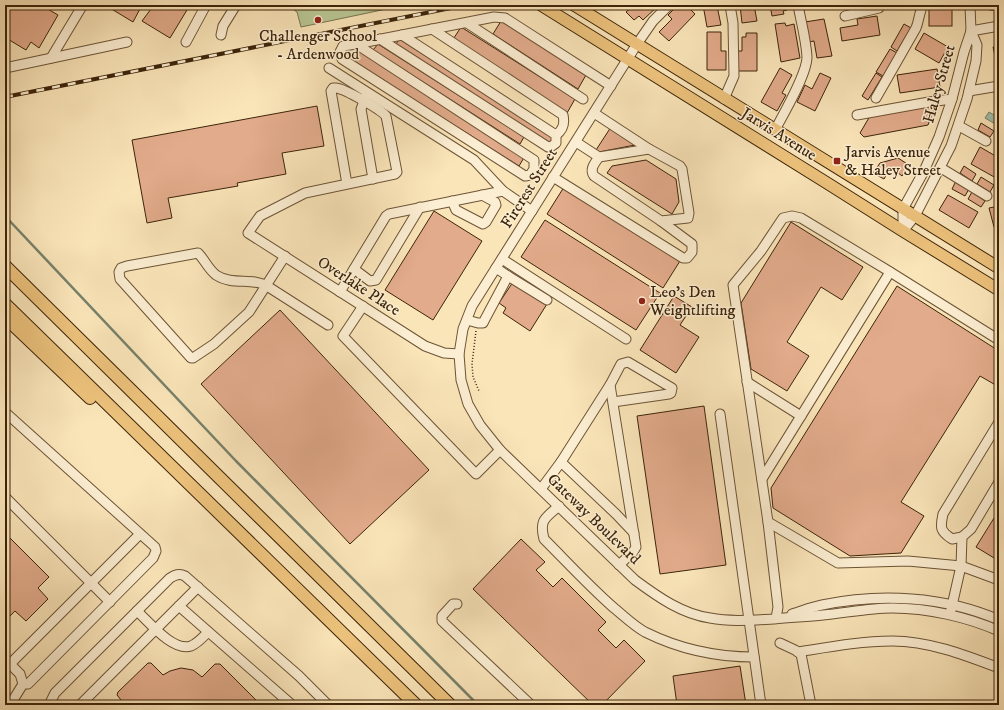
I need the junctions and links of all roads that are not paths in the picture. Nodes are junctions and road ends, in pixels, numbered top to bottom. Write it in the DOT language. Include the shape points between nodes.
graph roads {
  1 [pos="206,5"];
  2 [pos="236,5"];
  3 [pos="542,5"];
  4 [pos="574,5"];
  5 [pos="669,5"];
  6 [pos="730,5"];
  7 [pos="798,5"];
  8 [pos="923,5"];
  9 [pos="970,5"];
  10 [pos="81,8"];
  11 [pos="862,8"];
  12 [pos="879,8"];
  13 [pos="844,16"];
  14 [pos="467,22"];
  15 [pos="999,26"];
  16 [pos="432,29"];
  17 [pos="971,31"];
  18 [pos="221,35"];
  19 [pos="402,35"];
  20 [pos="380,39"];
  21 [pos="127,42"];
  22 [pos="186,42"];
  23 [pos="356,44"];
  24 [pos="637,44"];
  25 [pos="51,58"];
  26 [pos="628,60"];
  27 [pos="5,68"];
  28 [pos="330,68"];
  29 [pos="611,86"];
  30 [pos="999,86"];
  31 [pos="969,90"];
  32 [pos="366,97"];
  33 [pos="583,98"];
  34 [pos="876,98"];
  35 [pos="724,99"];
  36 [pos="952,99"];
  37 [pos="594,112"];
  38 [pos="857,115"];
  39 [pos="959,126"];
  40 [pos="775,130"];
  41 [pos="556,135"];
  42 [pos="986,141"];
  43 [pos="576,142"];
  44 [pos="649,149"];
  45 [pos="599,157"];
  46 [pos="940,168"];
  47 [pos="554,177"];
  48 [pos="373,179"];
  49 [pos="347,184"];
  50 [pos="503,191"];
  51 [pos="482,195"];
  52 [pos="987,196"];
  53 [pos="452,201"];
  54 [pos="420,207"];
  55 [pos="903,209"];
  56 [pos="532,210"];
  57 [pos="915,216"];
  58 [pos="661,221"];
  59 [pos="903,231"];
  60 [pos="285,256"];
  61 [pos="502,259"];
  62 [pos="5,266"];
  63 [pos="496,268"];
  64 [pos="999,268"];
  65 [pos="354,269"];
  66 [pos="890,272"];
  67 [pos="508,276"];
  68 [pos="267,286"];
  69 [pos="999,290"];
  70 [pos="340,292"];
  71 [pos="547,300"];
  72 [pos="5,304"];
  73 [pos="363,306"];
  74 [pos="5,317"];
  75 [pos="467,320"];
  76 [pos="328,325"];
  77 [pos="626,339"];
  78 [pos="999,340"];
  79 [pos="459,354"];
  80 [pos="747,382"];
  81 [pos="610,385"];
  82 [pos="613,402"];
  83 [pos="5,412"];
  84 [pos="720,414"];
  85 [pos="801,416"];
  86 [pos="999,422"];
  87 [pos="500,450"];
  88 [pos="562,462"];
  89 [pos="762,479"];
  90 [pos="999,482"];
  91 [pos="541,489"];
  92 [pos="5,498"];
  93 [pos="559,506"];
  94 [pos="768,522"];
  95 [pos="634,533"];
  96 [pos="140,534"];
  97 [pos="962,537"];
  98 [pos="620,565"];
  99 [pos="961,566"];
  100 [pos="999,580"];
  101 [pos="92,582"];
  102 [pos="198,587"];
  103 [pos="110,602"];
  104 [pos="457,604"];
  105 [pos="179,606"];
  106 [pos="952,606"];
  107 [pos="137,611"];
  108 [pos="949,615"];
  109 [pos="776,618"];
  110 [pos="999,620"];
  111 [pos="749,621"];
  112 [pos="156,629"];
  113 [pos="999,631"];
  114 [pos="208,632"];
  115 [pos="780,643"];
  116 [pos="798,652"];
  117 [pos="754,657"];
  118 [pos="8,661"];
  119 [pos="999,668"];
  120 [pos="23,684"];
  121 [pos="10,705"];
  122 [pos="50,705"];
  123 [pos="80,705"];
  124 [pos="292,705"];
  125 [pos="328,705"];
  126 [pos="405,705"];
  127 [pos="416,705"];
  128 [pos="450,705"];
  129 [pos="531,705"];
  130 [pos="762,705"];
  131 [pos="811,705"];
  1 -- 22 [label="street"];
  2 -- 18 [label="street" via="223,26"];
  3 -- 26 [label="main road, Jarvis Avenue"];
  4 -- 24 [label="main road, Jarvis Avenue"];
  5 -- 24 [label="street, Fircrest Street" via="653,21"];
  6 -- 35 [label="street" via="734,76"];
  7 -- 40 [label="street" via="807,58 801,80"];
  8 -- 34 [label="street" via="918,23"];
  9 -- 17 [label="street, Haley Street"];
  10 -- 25 [label="street"];
  11 -- 12 [label="street"];
  11 -- 13 [label="street"];
  14 -- 16 [label="street"];
  14 -- 29 [label="street" via="494,17 505,18"];
  14 -- 33 [label="street"];
  15 -- 17 [label="street"];
  16 -- 19 [label="street"];
  16 -- 41 [label="street" via="563,115 565,122 561,132"];
  17 -- 31 [label="street, Haley Street" via="977,45"];
  17 -- 36 [label="street, Haley Street"];
  19 -- 20 [label="street"];
  19 -- 41 [label="street"];
  20 -- 23 [label="street"];
  20 -- 41 [label="street" via="548,147 556,143"];
  21 -- 25 [label="street"];
  23 -- 23 [label="street" via="343,46 340,52 342,59 524,176 534,169 534,160"];
  24 -- 26 [label="street, Fircrest Street"];
  24 -- 35 [label="main road, Jarvis Avenue"];
  25 -- 27 [label="street"];
  26 -- 29 [label="street, Fircrest Street"];
  26 -- 59 [label="main road, Jarvis Avenue"];
  28 -- 32 [label="street"];
  29 -- 37 [label="street, Fircrest Street"];
  30 -- 31 [label="street"];
  31 -- 39 [label="street, Haley Street"];
  32 -- 48 [label="street" via="361,109"];
  32 -- 48 [label="street" via="386,116 397,170 395,174"];
  32 -- 49 [label="street" via="338,88 332,90"];
  32 -- 50 [label="street" via="474,160"];
  35 -- 40 [label="main road, Jarvis Avenue"];
  36 -- 38 [label="street"];
  36 -- 55 [label="street, Haley Street" via="940,138"];
  37 -- 43 [label="street, Fircrest Street"];
  37 -- 44 [label="street"];
  39 -- 42 [label="street"];
  39 -- 46 [label="street, Haley Street"];
  40 -- 55 [label="main road, Jarvis Avenue"];
  43 -- 45 [label="street"];
  43 -- 47 [label="street, Fircrest Street"];
  44 -- 45 [label="street"];
  44 -- 58 [label="street" via="681,167 687,199 688,219"];
  45 -- 58 [label="street" via="592,174"];
  46 -- 52 [label="street"];
  46 -- 57 [label="street, Haley Street"];
  47 -- 56 [label="street, Fircrest Street"];
  47 -- 58 [label="street" via="683,258 688,256 693,250 692,244"];
  48 -- 49 [label="street"];
  49 -- 60 [label="street, Overlake Place" via="305,193 260,216 248,232"];
  50 -- 51 [label="street"];
  50 -- 56 [label="street"];
  51 -- 53 [label="street"];
  51 -- 53 [label="street" via="496,205 483,224 456,210"];
  53 -- 54 [label="street"];
  54 -- 65 [label="street" via="391,212 386,216"];
  54 -- 65 [label="street" via="376,280 370,280"];
  55 -- 57 [label="main road, Jarvis Avenue"];
  55 -- 59 [label="street, Haley Street"];
  56 -- 61 [label="street, Fircrest Street"];
  57 -- 59 [label="street, Haley Street"];
  57 -- 64 [label="main road, Jarvis Avenue"];
  59 -- 69 [label="main road, Jarvis Avenue"];
  60 -- 68 [label="street"];
  60 -- 70 [label="street, Overlake Place"];
  61 -- 63 [label="street, Fircrest Street"];
  61 -- 77 [label="street"];
  62 -- 128 [label="highway"];
  63 -- 67 [label="street"];
  63 -- 75 [label="street, Fircrest Street" via="472,306"];
  65 -- 70 [label="street"];
  66 -- 78 [label="street"];
  66 -- 80 [label="street" via="801,218 783,218 761,251 733,285"];
  66 -- 85 [label="street"];
  67 -- 71 [label="street"];
  67 -- 75 [label="street" via="484,320 481,323"];
  68 -- 68 [label="street" via="250,312 214,344 191,358 120,279 118,272 127,266 198,253 211,271 224,279 260,282"];
  68 -- 76 [label="street"];
  70 -- 73 [label="street, Overlake Place"];
  72 -- 127 [label="highway"];
  73 -- 79 [label="street, Overlake Place" via="425,346 444,353"];
  73 -- 87 [label="street" via="343,336 476,474"];
  74 -- 126 [label="highway"];
  75 -- 79 [label="street, Fircrest Street"];
  79 -- 87 [label="street, Gateway Boulevard" via="461,380 468,404"];
  80 -- 85 [label="street"];
  80 -- 89 [label="street"];
  81 -- 82 [label="street"];
  81 -- 82 [label="street" via="622,364 628,362 672,388 669,394"];
  81 -- 88 [label="street"];
  82 -- 95 [label="street"];
  83 -- 96 [label="street"];
  84 -- 111 [label="street"];
  85 -- 89 [label="street"];
  86 -- 97 [label="street" via="943,514 943,533 952,539"];
  87 -- 91 [label="street, Gateway Boulevard"];
  88 -- 91 [label="street"];
  88 -- 95 [label="street"];
  89 -- 94 [label="street"];
  90 -- 97 [label="street" via="971,529"];
  91 -- 93 [label="street, Gateway Boulevard"];
  92 -- 101 [label="street"];
  93 -- 98 [label="street, Gateway Boulevard"];
  93 -- 117 [label="street" via="545,518 541,528 544,539 601,597 629,621 644,632 687,649 716,655"];
  94 -- 99 [label="street" via="838,564 908,561"];
  94 -- 109 [label="street" via="778,607"];
  95 -- 98 [label="street" via="636,547"];
  96 -- 101 [label="street"];
  96 -- 103 [label="street" via="155,547 154,558"];
  97 -- 99 [label="street"];
  98 -- 111 [label="street, Gateway Boulevard" via="635,580 682,610 710,618"];
  99 -- 100 [label="street"];
  99 -- 106 [label="street"];
  101 -- 103 [label="street"];
  101 -- 118 [label="street"];
  102 -- 105 [label="street"];
  102 -- 107 [label="street" via="182,574 174,576"];
  102 -- 125 [label="street"];
  103 -- 120 [label="street" via="28,684"];
  104 -- 129 [label="street" via="453,604 442,616 442,621"];
  105 -- 112 [label="street"];
  105 -- 114 [label="street"];
  106 -- 108 [label="street"];
  106 -- 109 [label="street, Gateway Boulevard" via="893,598 857,600 822,605"];
  106 -- 110 [label="street, Gateway Boulevard"];
  107 -- 112 [label="street"];
  107 -- 122 [label="street" via="55,693"];
  108 -- 109 [label="street, Gateway Boulevard" via="893,608"];
  108 -- 113 [label="street, Gateway Boulevard"];
  109 -- 111 [label="street, Gateway Boulevard"];
  111 -- 117 [label="street"];
  112 -- 114 [label="street" via="171,642 187,647 198,642"];
  112 -- 123 [label="street"];
  114 -- 124 [label="street"];
  115 -- 116 [label="street"];
  116 -- 119 [label="street" via="858,643 894,641 940,648"];
  116 -- 131 [label="street" via="802,657"];
  117 -- 130 [label="street"];
  118 -- 120 [label="street" via="20,674"];
  120 -- 121 [label="street"];
}
